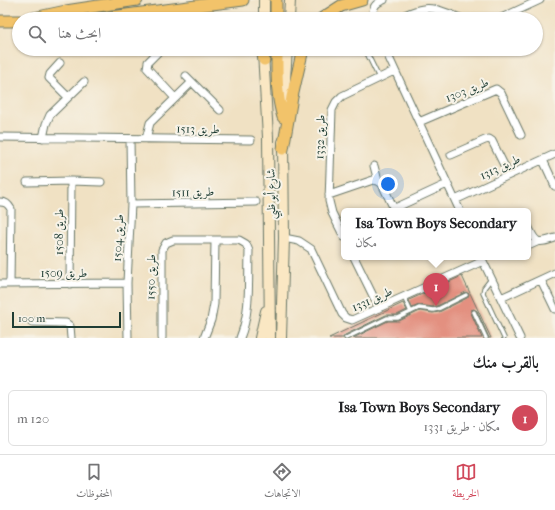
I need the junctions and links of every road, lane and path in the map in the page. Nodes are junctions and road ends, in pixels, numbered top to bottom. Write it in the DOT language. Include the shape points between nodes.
graph roads {
  1 [pos="137,0"];
  2 [pos="243,0"];
  3 [pos="264,0"];
  4 [pos="276,0"];
  5 [pos="290,0"];
  6 [pos="362,0"];
  7 [pos="384,0"];
  8 [pos="540,0"];
  9 [pos="62,12"];
  10 [pos="159,12"];
  11 [pos="264,12"];
  12 [pos="276,12"];
  13 [pos="289,12"];
  14 [pos="332,12"];
  15 [pos="373,12"];
  16 [pos="412,12"];
  17 [pos="444,12"];
  18 [pos="514,12"];
  19 [pos="0,21"];
  20 [pos="12,21"];
  21 [pos="154,56"];
  22 [pos="263,56"];
  23 [pos="277,56"];
  24 [pos="287,56"];
  25 [pos="301,56"];
  26 [pos="368,56"];
  27 [pos="388,56"];
  28 [pos="60,63"];
  29 [pos="394,71"];
  30 [pos="186,76"];
  31 [pos="379,78"];
  32 [pos="84,82"];
  33 [pos="192,82"];
  34 [pos="68,97"];
  35 [pos="175,98"];
  36 [pos="220,110"];
  37 [pos="283,117"];
  38 [pos="419,122"];
  39 [pos="521,135"];
  40 [pos="0,138"];
  41 [pos="43,138"];
  42 [pos="130,139"];
  43 [pos="146,139"];
  44 [pos="250,140"];
  45 [pos="283,149"];
  46 [pos="555,154"];
  47 [pos="451,155"];
  48 [pos="543,160"];
  49 [pos="374,166"];
  50 [pos="509,175"];
  51 [pos="71,181"];
  52 [pos="378,181"];
  53 [pos="26,182"];
  54 [pos="101,182"];
  55 [pos="447,184"];
  56 [pos="555,186"];
  57 [pos="329,195"];
  58 [pos="454,200"];
  59 [pos="0,202"];
  60 [pos="256,202"];
  61 [pos="131,204"];
  62 [pos="393,208"];
  63 [pos="398,208"];
  64 [pos="458,208"];
  65 [pos="341,231"];
  66 [pos="531,232"];
  67 [pos="284,238"];
  68 [pos="555,238"];
  69 [pos="215,240"];
  70 [pos="537,242"];
  71 [pos="531,245"];
  72 [pos="355,260"];
  73 [pos="480,260"];
  74 [pos="482,260"];
  75 [pos="555,273"];
  76 [pos="491,278"];
  77 [pos="541,280"];
  78 [pos="0,284"];
  79 [pos="10,284"];
  80 [pos="70,284"];
  81 [pos="127,284"];
  82 [pos="466,295"];
  83 [pos="404,297"];
  84 [pos="269,298"];
  85 [pos="501,298"];
  86 [pos="379,308"];
  87 [pos="555,309"];
  88 [pos="411,312"];
  89 [pos="474,312"];
  90 [pos="32,322"];
  91 [pos="71,338"];
  92 [pos="128,338"];
  93 [pos="162,338"];
  94 [pos="204,338"];
  95 [pos="240,338"];
  96 [pos="260,338"];
  97 [pos="270,338"];
  98 [pos="281,338"];
  99 [pos="346,338"];
  100 [pos="486,338"];
  101 [pos="504,338"];
  102 [pos="520,338"];
  1 -- 9 [label="main road"];
  2 -- 10 [label="main road"];
  3 -- 11 [label="main road"];
  4 -- 12 [label="main road"];
  5 -- 13 [label="main road"];
  6 -- 14 [label="main road" via="341,6"];
  7 -- 15 [label="street" via="375,6"];
  8 -- 18 [label="street"];
  16 -- 17 [label="street" via="430,8"];
  19 -- 20 [label="main road"];
  21 -- 35 [label="street" via="148,62 147,68"];
  22 -- 84 [label="main road, شارع أبو ظبي" via="268,152"];
  23 -- 37 [label="main road" via="279,104"];
  24 -- 37 [label="main road, شارع أبو ظبي"];
  25 -- 45 [label="main road"];
  26 -- 31 [label="lane"];
  27 -- 29 [label="street"];
  28 -- 34 [label="street" via="49,78"];
  29 -- 31 [label="street, طريق 1332"];
  29 -- 38 [label="street"];
  30 -- 33 [label="street"];
  31 -- 57 [label="street, طريق 1332" via="342,96 333,106"];
  32 -- 34 [label="street"];
  33 -- 35 [label="street, طريق 1513"];
  33 -- 36 [label="street"];
  34 -- 41 [label="street" via="50,115"];
  35 -- 43 [label="street, طريق 1513" via="150,123"];
  37 -- 45 [label="main road, شارع أبو ظبي"];
  38 -- 39 [label="street, طريق 1303" via="496,89 502,93"];
  38 -- 55 [label="street"];
  40 -- 41 [label="street, طريق 1513"];
  41 -- 42 [label="street, طريق 1513"];
  42 -- 43 [label="street, طريق 1513"];
  42 -- 61 [label="street, طريق 1504"];
  43 -- 44 [label="street, طريق 1513"];
  45 -- 67 [label="main road, شارع أبو ظبي"];
  46 -- 48 [label="street, طريق 1313"];
  47 -- 50 [label="street" via="485,140 492,141"];
  48 -- 50 [label="street, طريق 1313"];
  48 -- 56 [label="street"];
  49 -- 52 [label="street"];
  50 -- 58 [label="street, طريق 1313"];
  51 -- 53 [label="street"];
  51 -- 54 [label="street"];
  51 -- 80 [label="street, طريق 1508"];
  52 -- 57 [label="street" via="373,180"];
  52 -- 62 [label="street" via="382,184"];
  55 -- 58 [label="street"];
  55 -- 63 [label="street"];
  57 -- 65 [label="street, طريق 1332" via="332,213"];
  58 -- 64 [label="street"];
  59 -- 79 [label="street" via="8,204 11,209"];
  60 -- 61 [label="street, طريق 1511"];
  61 -- 81 [label="street, طريق 1504"];
  66 -- 70 [label="street"];
  67 -- 86 [label="street, طريق 1331" via="299,241 311,249 346,318 355,320"];
  67 -- 98 [label="main road, شارع أبو ظبي"];
  68 -- 70 [label="street"];
  69 -- 93 [label="street, طريق 1550" via="169,240 163,246"];
  69 -- 94 [label="street" via="214,304"];
  69 -- 95 [label="street, طريق 1550" via="239,240 248,247 248,303"];
  70 -- 71 [label="street"];
  72 -- 86 [label="street"];
  73 -- 83 [label="street, طريق 1331"];
  74 -- 76 [label="street"];
  75 -- 77 [label="street"];
  76 -- 85 [label="street"];
  76 -- 101 [label="lane" via="483,293"];
  77 -- 85 [label="street"];
  77 -- 87 [label="street"];
  78 -- 79 [label="street, طريق 1509"];
  79 -- 80 [label="street, طريق 1509"];
  80 -- 81 [label="street, طريق 1509"];
  81 -- 92 [label="street, طريق 1504"];
  82 -- 88 [label="lane" via="438,309 422,308"];
  83 -- 86 [label="street, طريق 1331"];
  83 -- 88 [label="lane"];
  84 -- 96 [label="main road"];
  84 -- 97 [label="main road, شارع أبو ظبي"];
  85 -- 102 [label="street"];
  88 -- 99 [label="lane" via="398,318 387,318"];
  89 -- 100 [label="lane"];
  90 -- 91 [label="street" via="66,323 70,326"];
}
